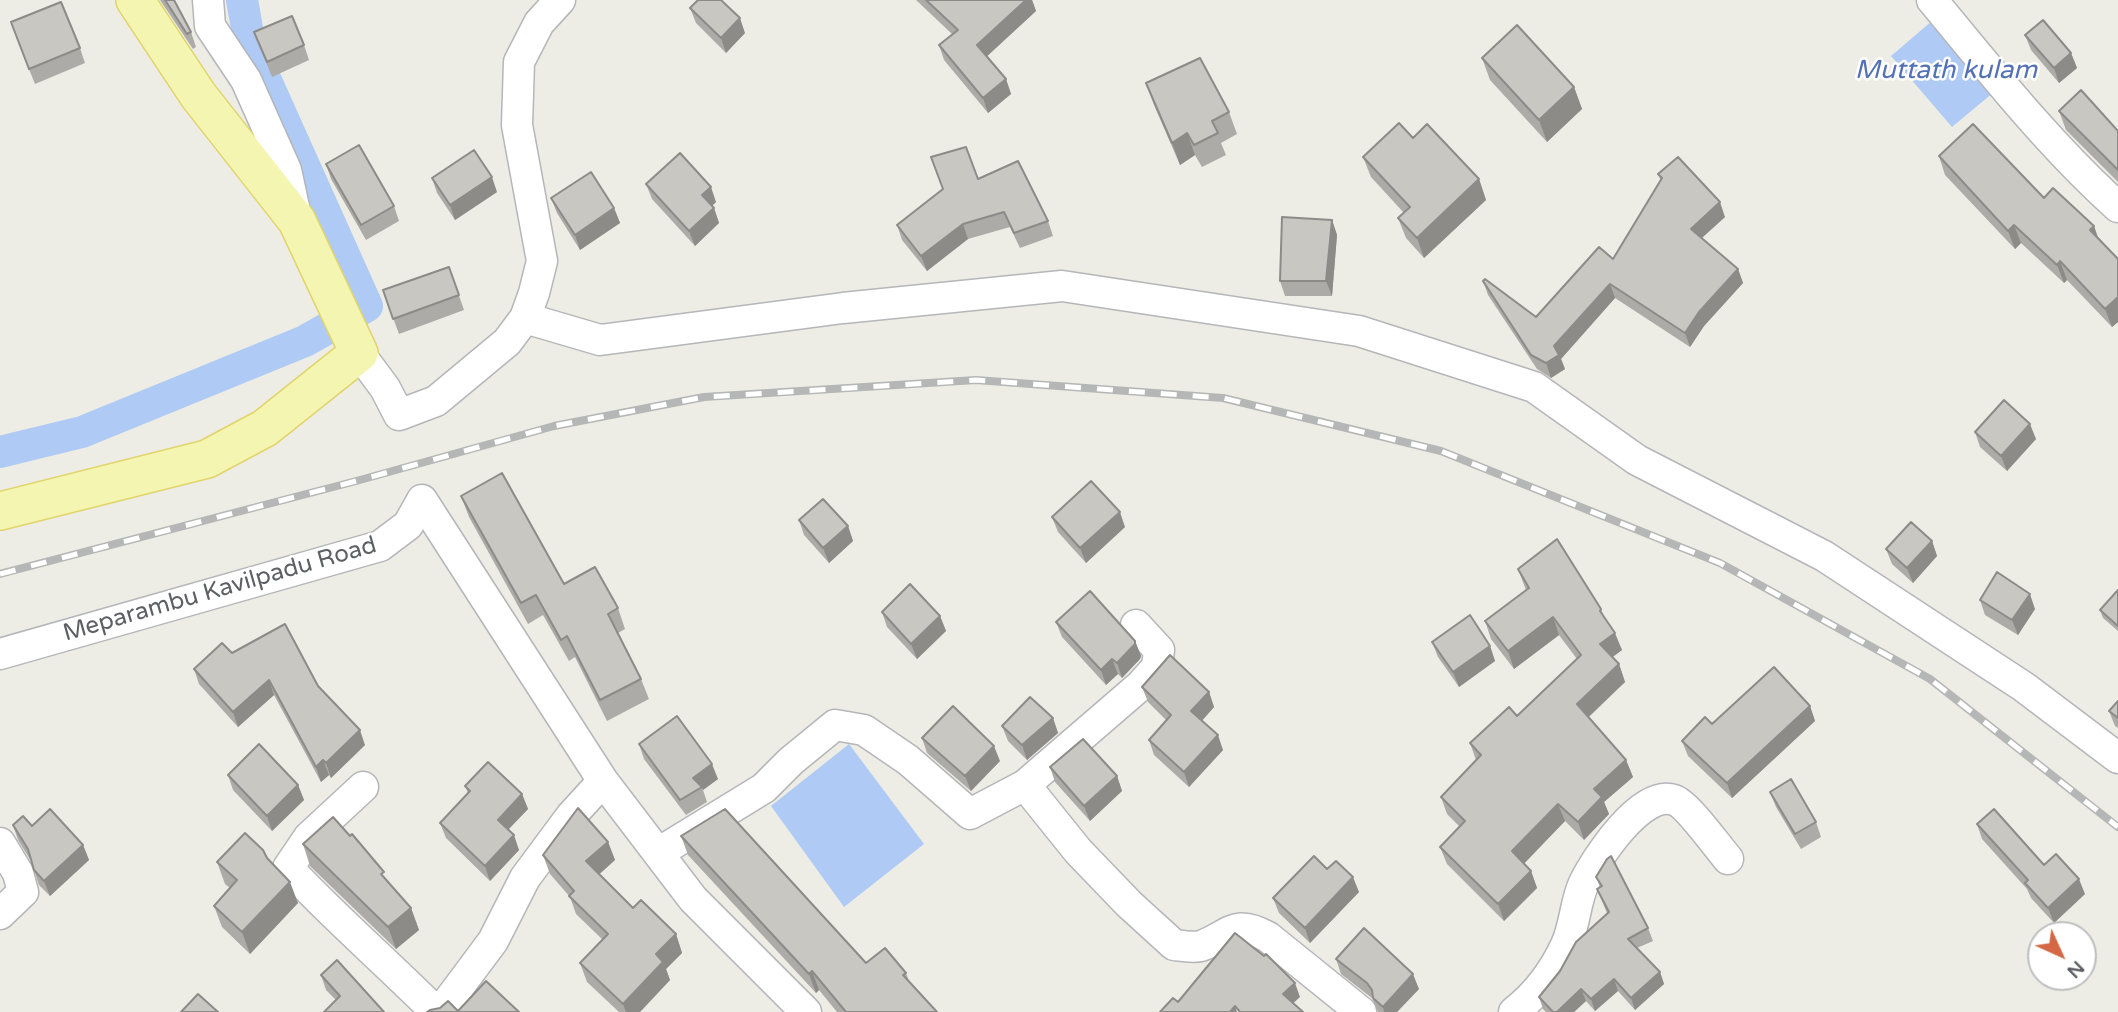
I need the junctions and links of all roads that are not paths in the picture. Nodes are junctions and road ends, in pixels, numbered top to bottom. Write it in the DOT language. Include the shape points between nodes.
graph roads {
  1 [pos="135,0"];
  2 [pos="208,0"];
  3 [pos="560,0"];
  4 [pos="1932,0"];
  5 [pos="2118,206"];
  6 [pos="297,221"];
  7 [pos="525,318"];
  8 [pos="359,353"];
  9 [pos="0,511"];
  10 [pos="1136,625"];
  11 [pos="0,654"];
  12 [pos="2118,758"];
  13 [pos="603,781"];
  14 [pos="1025,785"];
  15 [pos="363,787"];
  16 [pos="0,843"];
  17 [pos="658,853"];
  18 [pos="1728,859"];
  19 [pos="0,914"];
  20 [pos="438,1012"];
  21 [pos="806,1012"];
  22 [pos="1361,1012"];
  23 [pos="1514,1012"];
  1 -- 6 [label="main road" via="198,94"];
  2 -- 6 [label="street" via="210,26 246,80 286,170"];
  3 -- 7 [label="street" via="539,23 519,62 517,125 542,261"];
  4 -- 5 [label="street" via="2008,93"];
  6 -- 8 [label="main road"];
  7 -- 8 [label="street" via="507,342 436,401 399,415"];
  7 -- 12 [label="street" via="600,340 843,308 1062,286 1359,331 1534,387 1637,460 1824,556 2024,687"];
  8 -- 9 [label="main road" via="265,428 207,459"];
  10 -- 14 [label="street" via="1159,650 1157,667"];
  11 -- 13 [label="street, Meparambu Kavilpadu Road" via="380,546 408,525 422,500"];
  13 -- 17 [label="street"];
  13 -- 20 [label="street" via="525,878 493,940"];
  14 -- 17 [label="street" via="971,814 875,737 864,730 835,725 764,788"];
  14 -- 22 [label="street" via="1078,851 1174,945 1199,947 1230,931 1250,927"];
  15 -- 20 [label="street" via="309,837 288,868"];
  16 -- 19 [label="street" via="18,873 23,892"];
  17 -- 21 [label="street" via="693,899"];
  18 -- 23 [label="street" via="1674,800 1662,800 1630,817 1583,885 1566,944 1541,988"];
}
